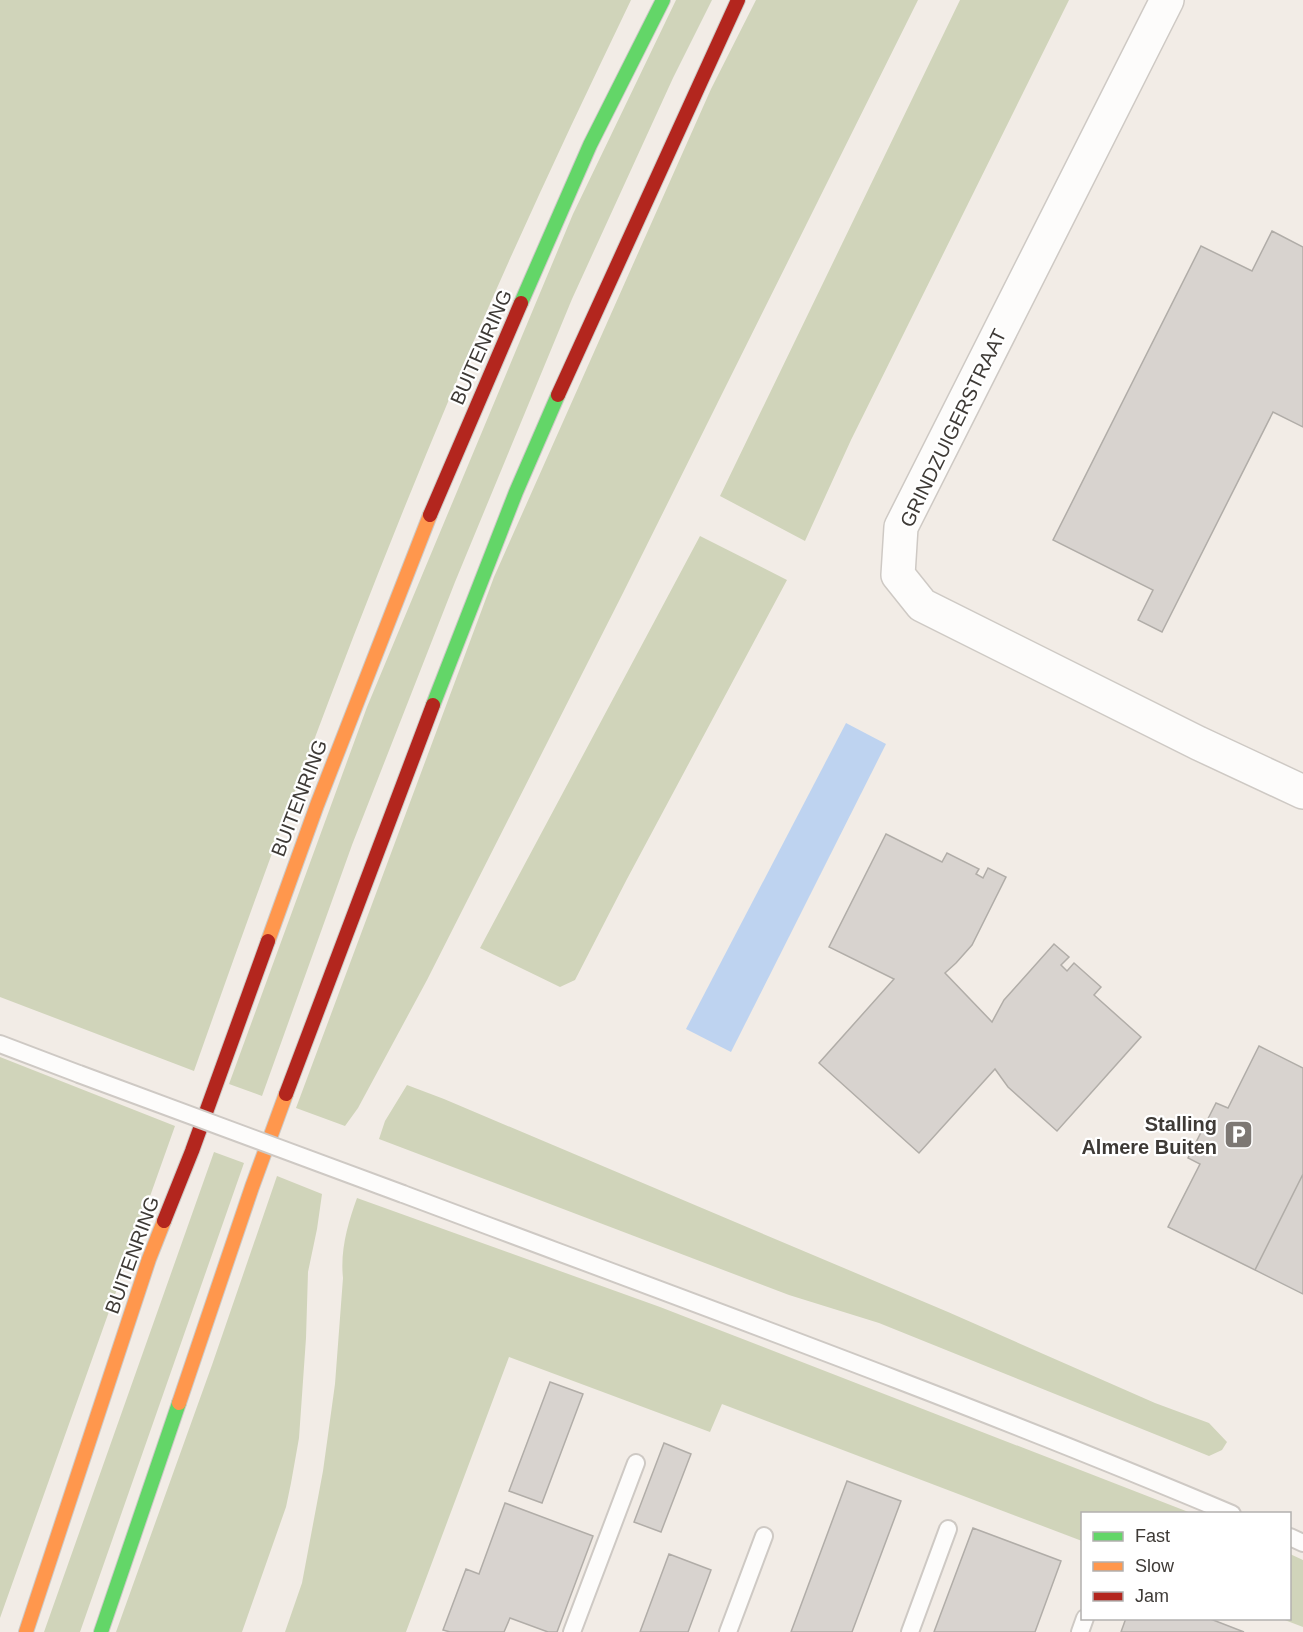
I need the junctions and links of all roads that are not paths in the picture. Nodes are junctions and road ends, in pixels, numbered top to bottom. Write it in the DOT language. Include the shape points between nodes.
graph roads {
  1 [pos="663,0"];
  2 [pos="738,0"];
  3 [pos="1167,0"];
  4 [pos="1303,792"];
  5 [pos="0,1044"];
  6 [pos="636,1463"];
  7 [pos="1227,1512"];
  8 [pos="948,1529"];
  9 [pos="764,1536"];
  10 [pos="26,1632"];
  11 [pos="101,1632"];
  12 [pos="572,1632"];
  13 [pos="728,1632"];
  14 [pos="910,1632"];
  1 -- 10 [label="highway, BUITENRING" via="590,145 428,520 317,805 149,1259"];
  2 -- 11 [label="highway" via="588,326 507,514 252,1187"];
  3 -- 4 [label="street, GRINDZUIGERSTRAAT" via="901,526 898,575 922,605"];
  5 -- 7 [label="lane, bridge" via="742,1321"];
  6 -- 12 [label="lane"];
  8 -- 14 [label="lane"];
  9 -- 13 [label="lane"];
}
